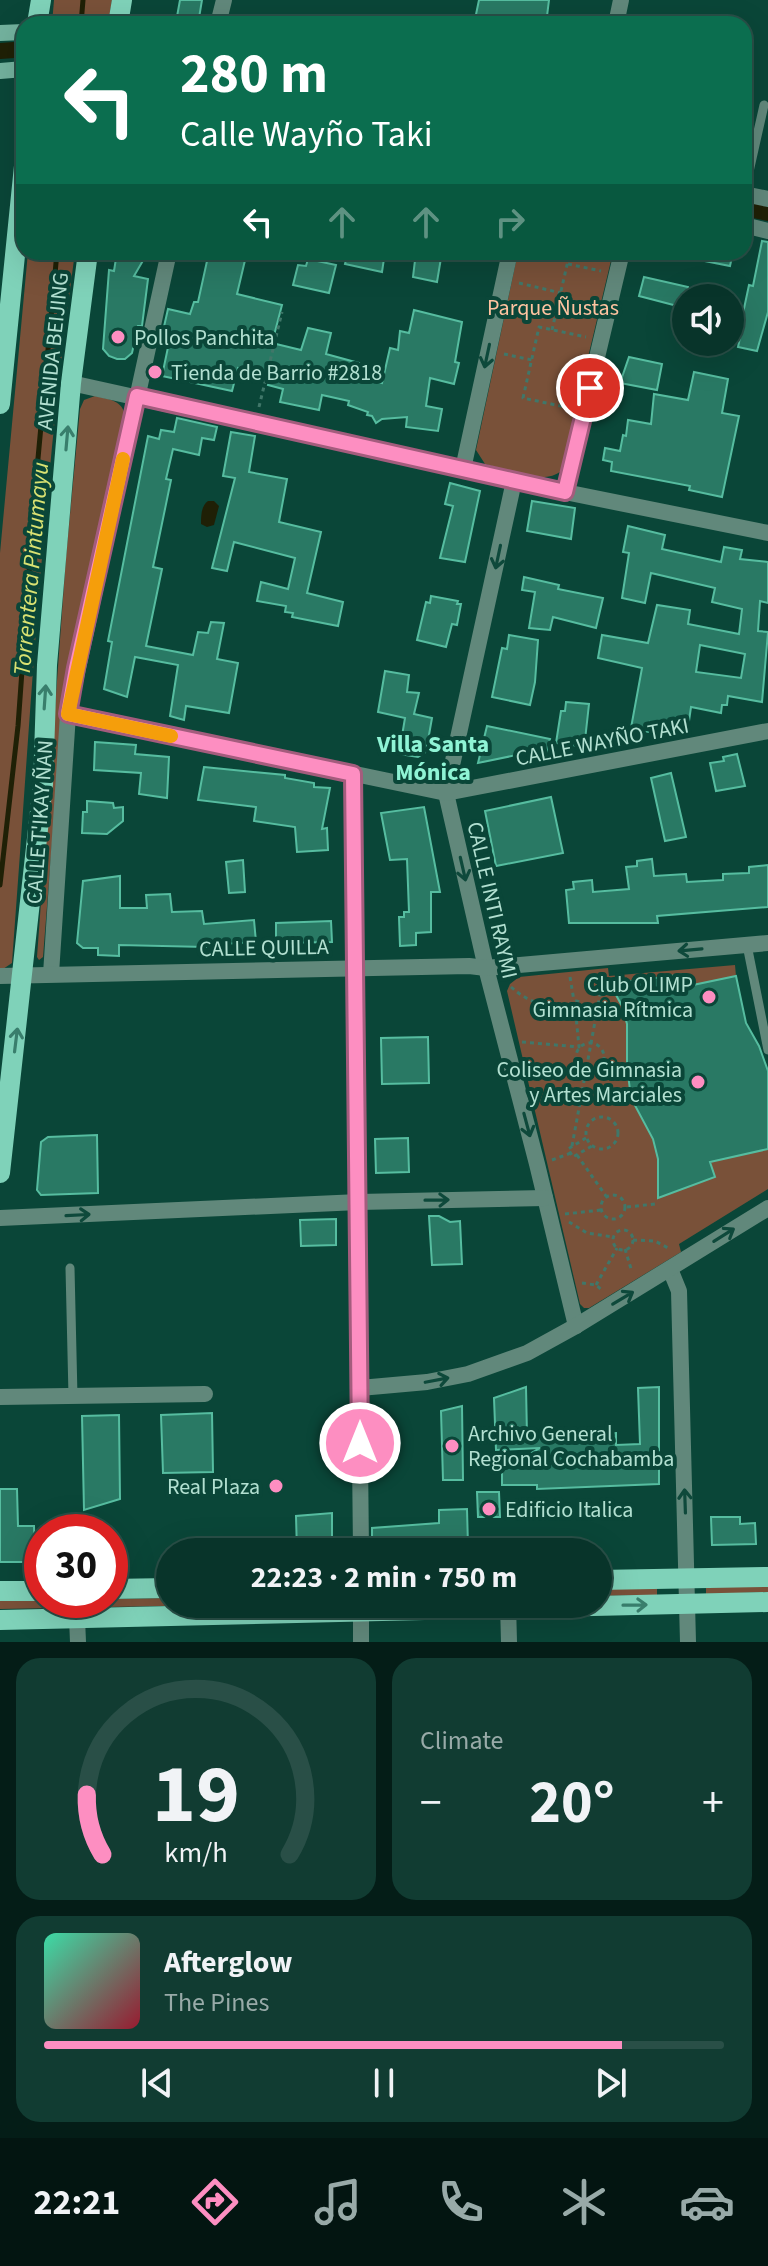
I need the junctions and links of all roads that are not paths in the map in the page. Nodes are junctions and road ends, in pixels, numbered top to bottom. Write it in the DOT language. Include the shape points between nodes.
graph roads {
  1 [pos="764,105"];
  2 [pos="752,158"];
  3 [pos="16,238"];
  4 [pos="87,260"];
  5 [pos="167,260"];
  6 [pos="508,260"];
  7 [pos="620,260"];
  8 [pos="2,365"];
  9 [pos="71,383"];
  10 [pos="137,396"];
  11 [pos="0,404"];
  12 [pos="463,469"];
  13 [pos="514,481"];
  14 [pos="565,492"];
  15 [pos="768,533"];
  16 [pos="68,714"];
  17 [pos="768,731"];
  18 [pos="353,774"];
  19 [pos="446,793"];
  20 [pos="768,943"];
  21 [pos="747,945"];
  22 [pos="356,967"];
  23 [pos="486,968"];
  24 [pos="51,974"];
  25 [pos="23,975"];
  26 [pos="0,976"];
  27 [pos="768,1050"];
  28 [pos="0,1173"];
  29 [pos="545,1198"];
  30 [pos="359,1202"];
  31 [pos="768,1208"];
  32 [pos="0,1218"];
  33 [pos="70,1268"];
  34 [pos="670,1269"];
  35 [pos="576,1326"];
  36 [pos="360,1388"];
  37 [pos="205,1394"];
  38 [pos="73,1396"];
  39 [pos="0,1397"];
  40 [pos="361,1538"];
  41 [pos="768,1577"];
  42 [pos="687,1579"];
  43 [pos="612,1580"];
  44 [pos="156,1588"];
  45 [pos="128,1589"];
  46 [pos="0,1591"];
  47 [pos="24,1591"];
  48 [pos="768,1602"];
  49 [pos="687,1604"];
  50 [pos="612,1605"];
  51 [pos="156,1615"];
  52 [pos="128,1616"];
  53 [pos="77,1618"];
  54 [pos="361,1618"];
  55 [pos="508,1618"];
  56 [pos="0,1620"];
  57 [pos="78,1642"];
  58 [pos="361,1642"];
  59 [pos="509,1642"];
  60 [pos="688,1642"];
  1 -- 2 [label="lane"];
  3 -- 8 [label="main road, AVENIDA BEIJING"];
  4 -- 9 [label="main road, AVENIDA BEIJING"];
  5 -- 10 [label="street, CALLE T'IKAY ÑAN"];
  6 -- 12 [label="street, one-way"];
  7 -- 14 [label="street"];
  8 -- 11 [label="main road, AVENIDA BEIJING"];
  9 -- 10 [label="street"];
  25 -- 9 [label="main road, AVENIDA BEIJING, one-way" via="43,784 46,679"];
  10 -- 12 [label="street"];
  10 -- 16 [label="street, CALLE T'IKAY ÑAN"];
  12 -- 13 [label="street"];
  13 -- 14 [label="street"];
  13 -- 19 [label="street, CALLE INTI RAYMI, one-way"];
  14 -- 15 [label="street"];
  16 -- 18 [label="street, CALLE WAYÑO TAKI"];
  16 -- 24 [label="street, CALLE T'IKAY ÑAN"];
  17 -- 19 [label="street, CALLE WAYÑO TAKI"];
  18 -- 19 [label="street, CALLE WAYÑO TAKI"];
  18 -- 22 [label="street"];
  19 -- 23 [label="street, CALLE INTI RAYMI, one-way"];
  20 -- 21 [label="street, CALLE QUILLA"];
  21 -- 23 [label="street, CALLE QUILLA, one-way"];
  21 -- 27 [label="lane"];
  22 -- 23 [label="street, CALLE QUILLA"];
  22 -- 24 [label="street, CALLE QUILLA"];
  22 -- 30 [label="street"];
  23 -- 29 [label="street, CALLE INTI RAYMI, one-way"];
  24 -- 25 [label="street, CALLE QUILLA"];
  25 -- 26 [label="street, CALLE QUILLA"];
  28 -- 25 [label="main road, AVENIDA BEIJING, one-way"];
  30 -- 29 [label="street, one-way"];
  29 -- 35 [label="street, CALLE INTI RAYMI"];
  32 -- 30 [label="street, one-way"];
  30 -- 36 [label="street"];
  34 -- 31 [label="street, one-way"];
  33 -- 38 [label="lane"];
  35 -- 34 [label="street, one-way"];
  42 -- 34 [label="street, one-way" via="679,1291"];
  36 -- 35 [label="street, one-way" via="468,1374 527,1353"];
  36 -- 40 [label="street"];
  37 -- 38 [label="street"];
  38 -- 39 [label="street"];
  41 -- 42 [label="main road"];
  42 -- 43 [label="main road"];
  42 -- 49 [label="street"];
  44 -- 45 [label="main road"];
  46 -- 47 [label="main road"];
  48 -- 49 [label="main road"];
  50 -- 49 [label="main road, one-way"];
  49 -- 60 [label="street"];
  51 -- 52 [label="main road"];
  53 -- 56 [label="main road"];
  53 -- 57 [label="street"];
  54 -- 58 [label="street"];
  55 -- 59 [label="street"];
}
